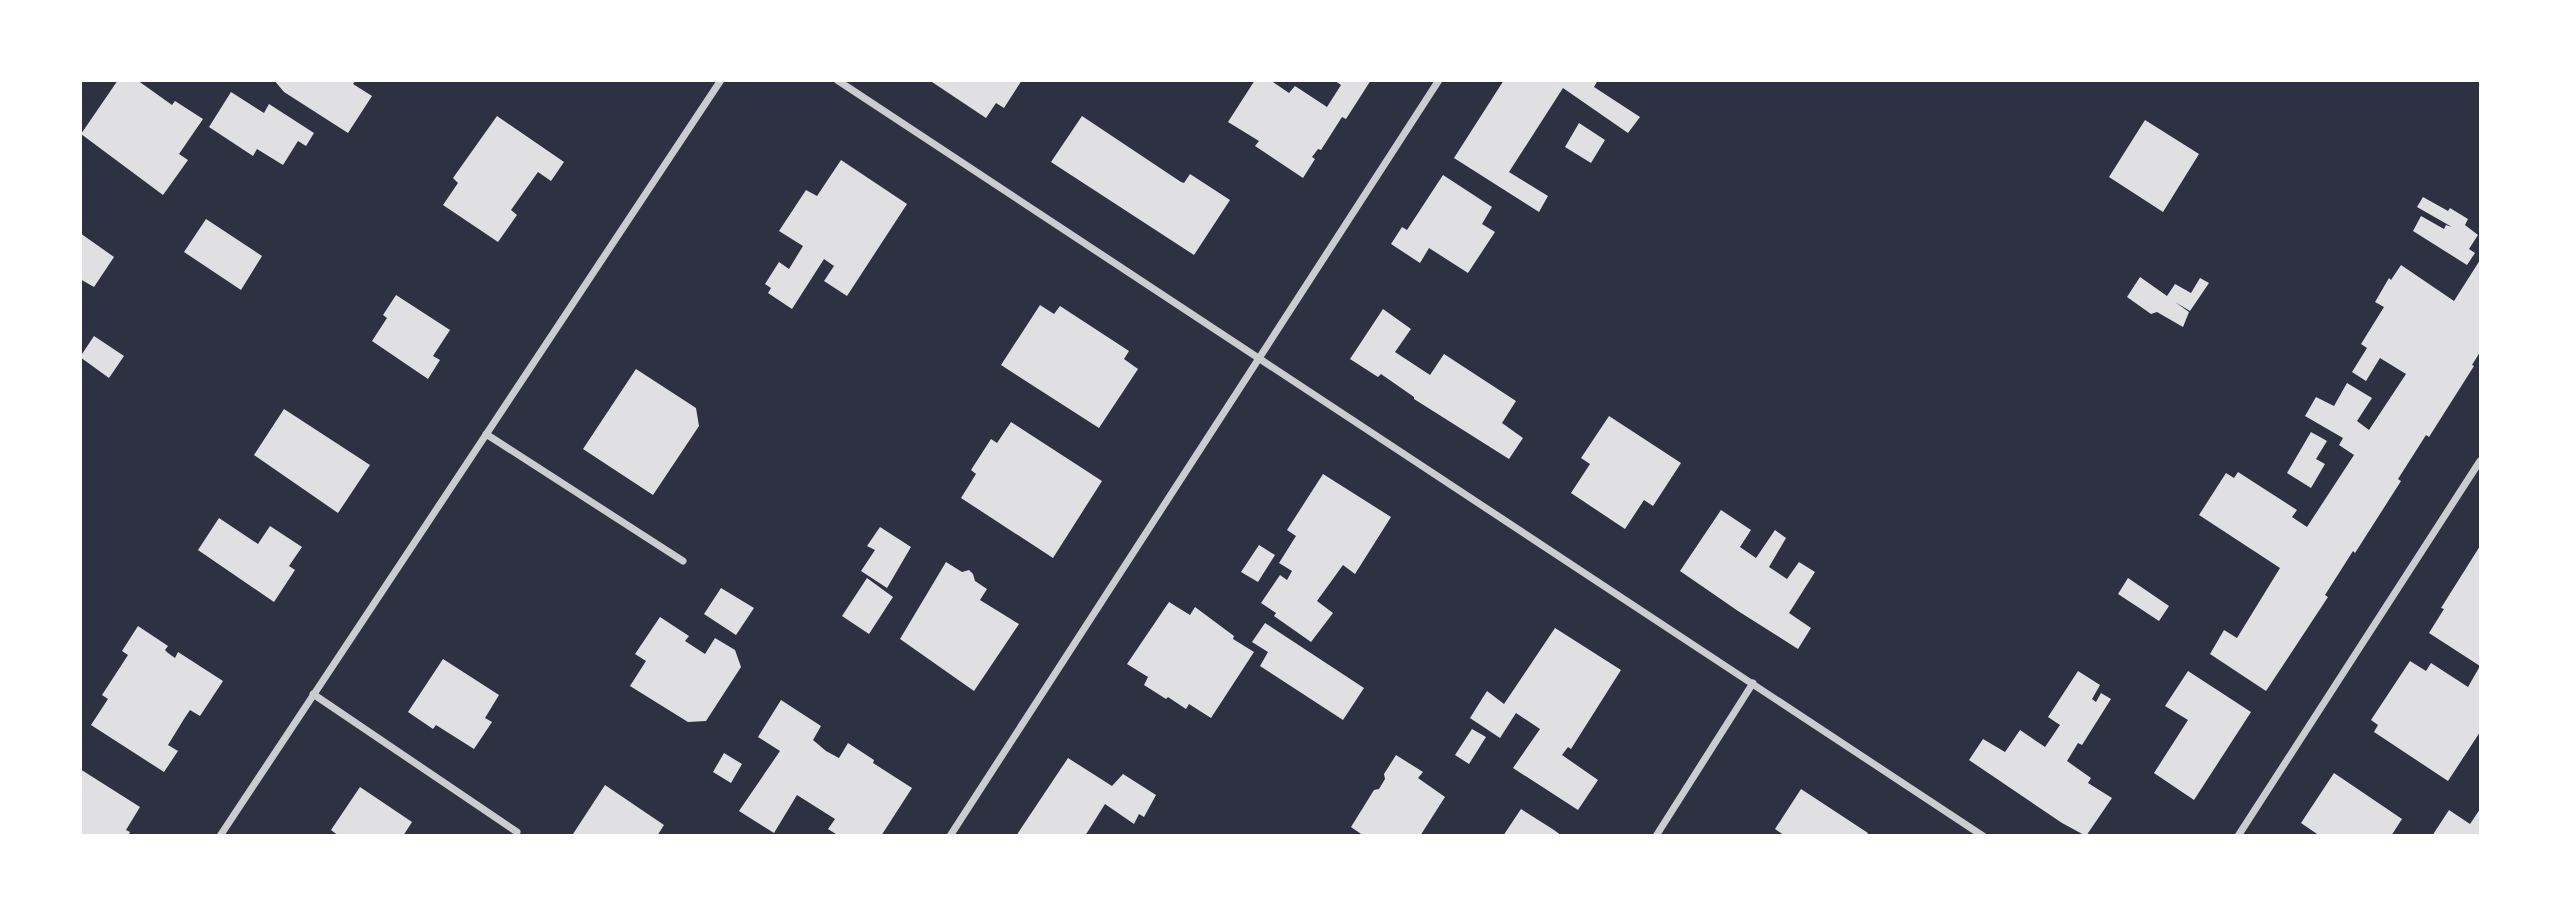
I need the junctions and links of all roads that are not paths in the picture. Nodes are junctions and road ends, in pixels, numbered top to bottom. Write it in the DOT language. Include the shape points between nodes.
graph roads {
  1 [pos="722,80"];
  2 [pos="837,80"];
  3 [pos="1438,80"];
  4 [pos="1258,359"];
  5 [pos="486,434"];
  6 [pos="2480,461"];
  7 [pos="683,561"];
  8 [pos="1753,682"];
  9 [pos="313,694"];
  10 [pos="517,832"];
  11 [pos="219,835"];
  12 [pos="950,835"];
  13 [pos="1656,835"];
  14 [pos="1983,835"];
  15 [pos="2238,835"];
  1 -- 5 [label="street"];
  2 -- 4 [label="street"];
  3 -- 4 [label="street"];
  4 -- 8 [label="street"];
  4 -- 12 [label="street"];
  5 -- 7 [label="street"];
  5 -- 9 [label="street"];
  6 -- 15 [label="street"];
  8 -- 13 [label="street"];
  8 -- 14 [label="street"];
  9 -- 10 [label="street"];
  9 -- 11 [label="street"];
}
